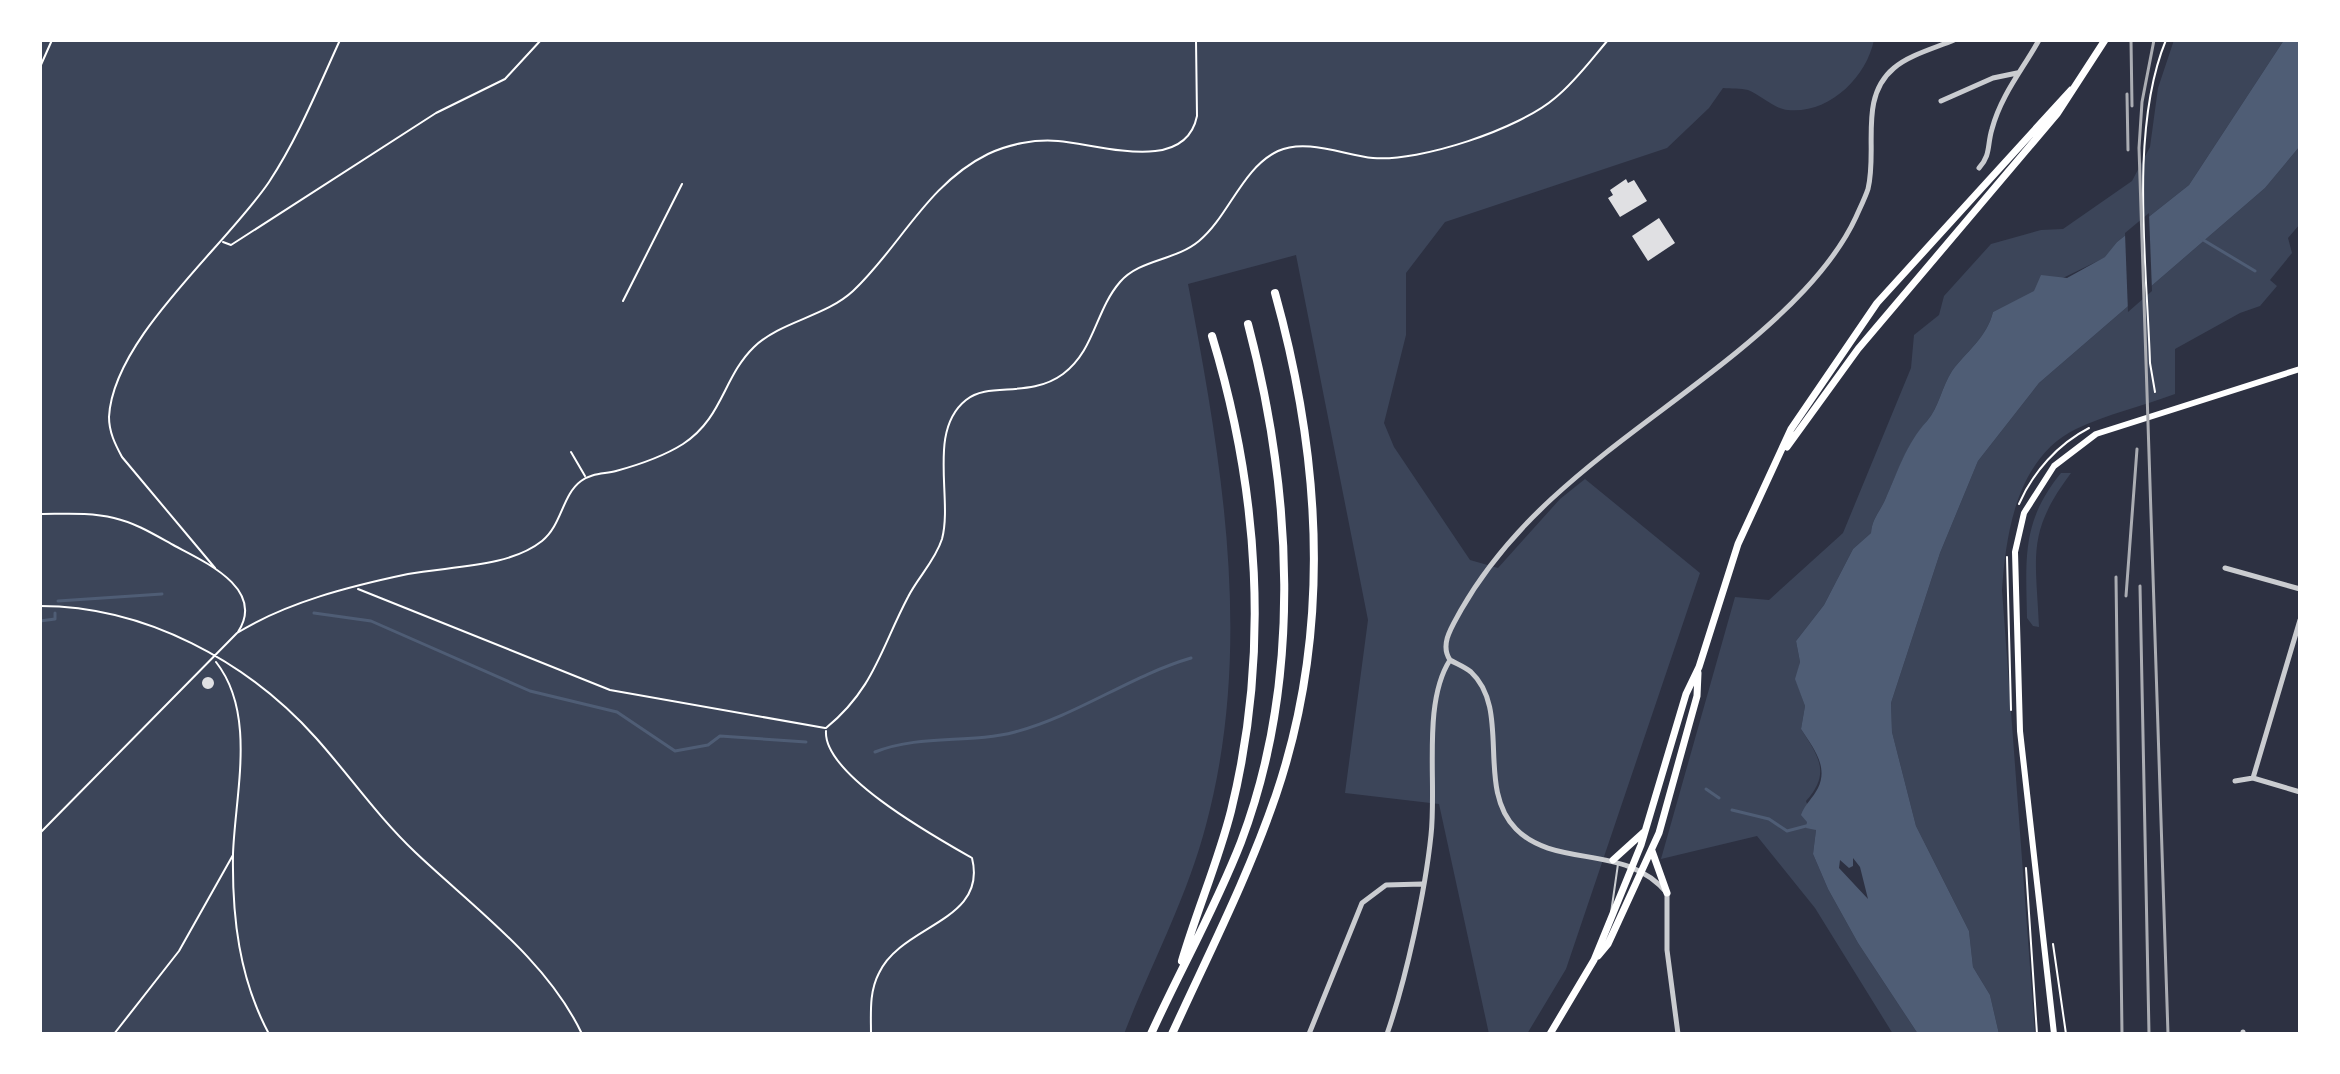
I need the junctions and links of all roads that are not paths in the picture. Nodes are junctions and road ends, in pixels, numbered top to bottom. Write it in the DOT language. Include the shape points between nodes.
graph roads {
  1 [pos="1954,40"];
  2 [pos="2039,40"];
  3 [pos="2105,40"];
  4 [pos="2017,73"];
  5 [pos="2071,90"];
  6 [pos="1941,101"];
  7 [pos="1979,168"];
  8 [pos="1275,293"];
  9 [pos="1248,324"];
  10 [pos="1212,336"];
  11 [pos="2300,369"];
  12 [pos="1781,455"];
  13 [pos="2225,568"];
  14 [pos="2300,589"];
  15 [pos="2300,620"];
  16 [pos="1450,660"];
  17 [pos="1699,667"];
  18 [pos="2253,778"];
  19 [pos="2235,781"];
  20 [pos="2300,792"];
  21 [pos="1646,829"];
  22 [pos="1652,851"];
  23 [pos="1616,862"];
  24 [pos="1632,868"];
  25 [pos="1642,873"];
  26 [pos="1422,884"];
  27 [pos="1667,893"];
  28 [pos="1611,915"];
  29 [pos="1594,960"];
  30 [pos="1178,974"];
  31 [pos="1151,1034"];
  32 [pos="1172,1034"];
  33 [pos="1309,1034"];
  34 [pos="1387,1034"];
  35 [pos="1550,1034"];
  36 [pos="1678,1034"];
  37 [pos="2054,1034"];
  1 -- 16 [label="street" via="1894,67 1877,89 1868,188 1841,245 1737,352 1628,432 1538,510 1467,600 1446,643"];
  2 -- 4 [label="street"];
  3 -- 5 [label="main road"];
  4 -- 6 [label="street"];
  4 -- 7 [label="street" via="1992,125 1989,157"];
  5 -- 12 [label="main road" via="2031,147 1858,349"];
  5 -- 12 [label="main road" via="1877,303 1816,387"];
  8 -- 32 [label="highway" via="1310,465 1315,542 1310,646 1297,722 1276,796"];
  9 -- 30 [label="highway" via="1267,402 1279,491 1284,593 1278,682 1251,815 1199,938"];
  10 -- 30 [label="highway" via="1235,419 1249,499 1254,651 1231,810"];
  11 -- 37 [label="main road" via="2096,434 2054,466 2024,513 2015,552 2020,731"];
  12 -- 17 [label="main road" via="1738,544"];
  13 -- 14 [label="street"];
  15 -- 18 [label="street"];
  16 -- 23 [label="street" via="1470,671 1483,693 1494,739 1497,792 1510,823 1544,847"];
  16 -- 26 [label="street" via="1436,688 1434,806"];
  17 -- 21 [label="main road"];
  17 -- 22 [label="main road" via="1693,709"];
  18 -- 19 [label="street"];
  18 -- 20 [label="street"];
  21 -- 23 [label="main road"];
  21 -- 24 [label="main road"];
  22 -- 25 [label="main road"];
  22 -- 27 [label="main road"];
  23 -- 24 [label="street"];
  23 -- 28 [label="lane"];
  24 -- 25 [label="street"];
  24 -- 28 [label="main road"];
  25 -- 27 [label="street"];
  25 -- 29 [label="main road" via="1608,944"];
  26 -- 33 [label="street" via="1386,885 1362,903"];
  26 -- 34 [label="street"];
  27 -- 36 [label="street" via="1667,950"];
  28 -- 29 [label="main road"];
  29 -- 35 [label="main road"];
  30 -- 31 [label="highway"];
}
